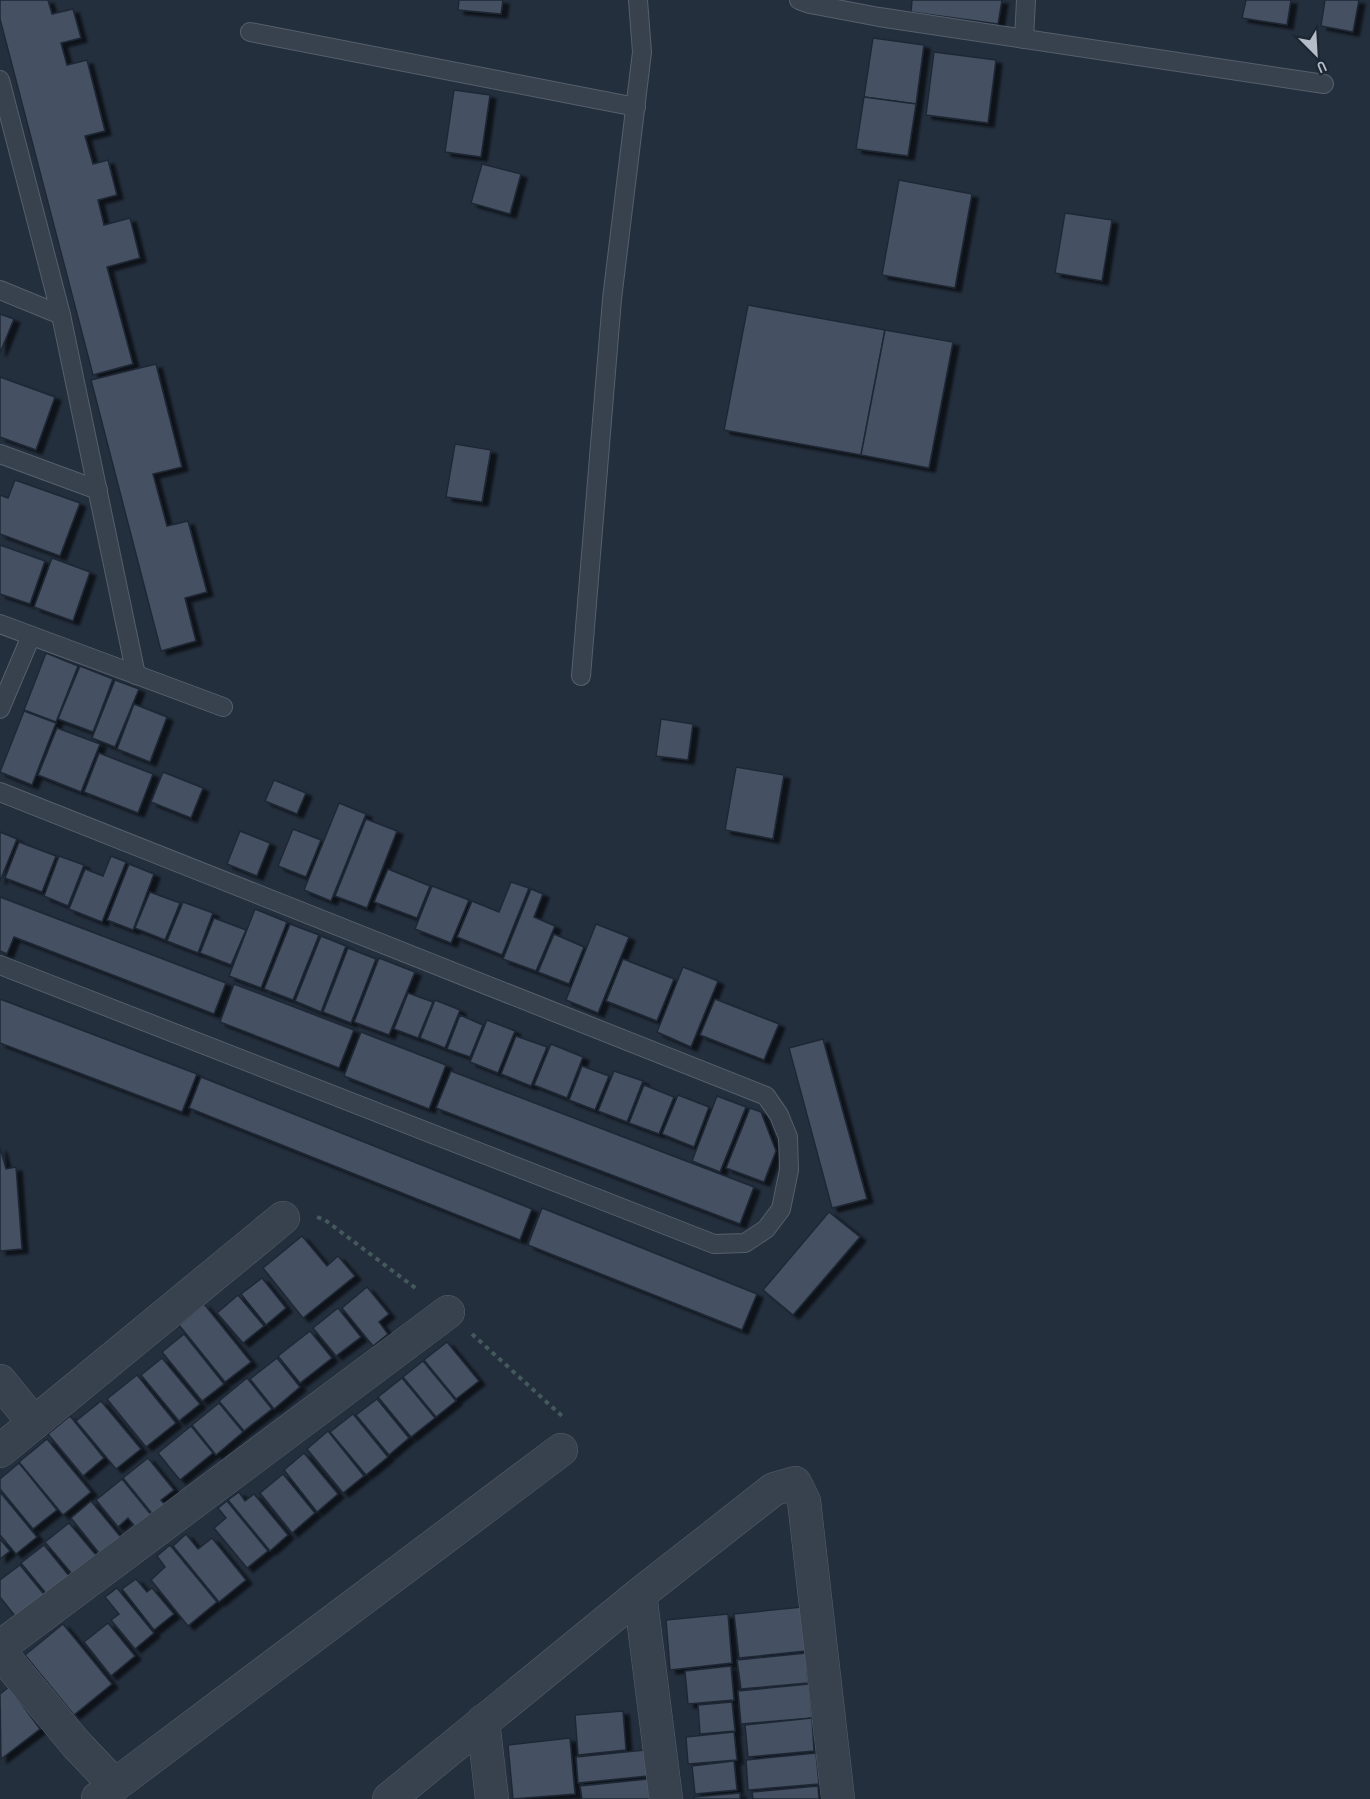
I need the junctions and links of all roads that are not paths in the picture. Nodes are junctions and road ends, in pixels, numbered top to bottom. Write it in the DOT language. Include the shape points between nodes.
graph roads {
  1 [pos="638,0"];
  2 [pos="799,0"];
  3 [pos="1026,0"];
  4 [pos="250,32"];
  5 [pos="1024,39"];
  6 [pos="0,80"];
  7 [pos="1324,84"];
  8 [pos="636,107"];
  9 [pos="6,122"];
  10 [pos="0,290"];
  11 [pos="61,315"];
  12 [pos="0,454"];
  13 [pos="98,490"];
  14 [pos="0,624"];
  15 [pos="31,636"];
  16 [pos="136,675"];
  17 [pos="581,676"];
  18 [pos="223,707"];
  19 [pos="0,709"];
  20 [pos="0,792"];
  21 [pos="0,965"];
  22 [pos="283,1218"];
  23 [pos="448,1312"];
  24 [pos="0,1381"];
  25 [pos="34,1423"];
  26 [pos="561,1450"];
  27 [pos="0,1451"];
  28 [pos="640,1594"];
  29 [pos="0,1647"];
  30 [pos="0,1652"];
  31 [pos="483,1721"];
  32 [pos="105,1792"];
  33 [pos="388,1799"];
  34 [pos="492,1799"];
  35 [pos="666,1799"];
  36 [pos="838,1799"];
  1 -- 8 [label="lane" via="642,52"];
  2 -- 5 [label="lane" via="879,17"];
  3 -- 5 [label="lane"];
  4 -- 8 [label="lane"];
  5 -- 7 [label="lane"];
  6 -- 9 [label="lane"];
  8 -- 17 [label="lane" via="612,299"];
  9 -- 11 [label="lane"];
  10 -- 11 [label="lane"];
  11 -- 13 [label="lane"];
  12 -- 13 [label="lane"];
  13 -- 16 [label="lane"];
  14 -- 15 [label="lane"];
  15 -- 16 [label="lane"];
  15 -- 19 [label="lane"];
  16 -- 18 [label="lane"];
  20 -- 21 [label="lane" via="766,1096 788,1137 789,1170 782,1209 766,1229 745,1243 714,1244"];
  22 -- 25 [label="street"];
  23 -- 29 [label="street"];
  24 -- 25 [label="street"];
  25 -- 27 [label="street"];
  26 -- 32 [label="street"];
  28 -- 31 [label="street"];
  28 -- 35 [label="street"];
  28 -- 36 [label="street" via="774,1489 795,1483 804,1501"];
  30 -- 32 [label="street" via="76,1744"];
  31 -- 33 [label="street"];
  31 -- 34 [label="street"];
}
